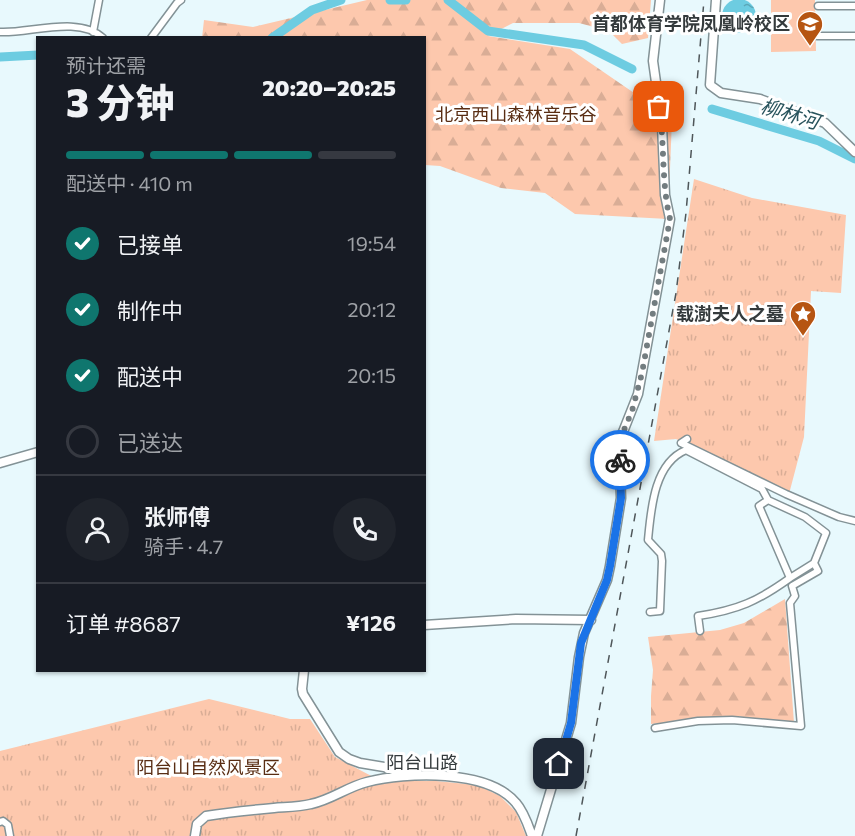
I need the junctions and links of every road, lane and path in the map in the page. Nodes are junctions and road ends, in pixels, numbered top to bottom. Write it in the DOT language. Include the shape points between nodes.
graph roads {
  1 [pos="99,0"];
  2 [pos="181,0"];
  3 [pos="660,0"];
  4 [pos="716,0"];
  5 [pos="818,6"];
  6 [pos="855,6"];
  7 [pos="0,32"];
  8 [pos="93,32"];
  9 [pos="100,36"];
  10 [pos="152,36"];
  11 [pos="817,36"];
  12 [pos="855,36"];
  13 [pos="855,152"];
  14 [pos="687,439"];
  15 [pos="36,453"];
  16 [pos="0,463"];
  17 [pos="768,500"];
  18 [pos="855,521"];
  19 [pos="814,564"];
  20 [pos="790,578"];
  21 [pos="650,612"];
  22 [pos="591,620"];
  23 [pos="426,625"];
  24 [pos="700,631"];
  25 [pos="304,672"];
  26 [pos="655,728"];
  27 [pos="409,776"];
  28 [pos="526,819"];
  29 [pos="542,819"];
  30 [pos="0,822"];
  31 [pos="10,836"];
  32 [pos="195,836"];
  33 [pos="532,836"];
  34 [pos="537,836"];
  1 -- 8 [label="street"];
  2 -- 10 [label="street"];
  3 -- 22 [label="street" via="653,61 670,219 640,383 619,442 621,498 610,566"];
  4 -- 13 [label="street" via="710,85 721,93 760,99 806,114 825,123"];
  5 -- 6 [label="street"];
  7 -- 8 [label="street" via="38,27"];
  8 -- 9 [label="street"];
  11 -- 12 [label="street"];
  14 -- 18 [label="street" via="681,443 786,494"];
  15 -- 16 [label="street"];
  17 -- 19 [label="street" via="826,532"];
  17 -- 20 [label="street" via="759,506"];
  17 -- 21 [label="street" via="762,489 686,450 675,455 662,469 650,514 648,540 661,554 662,561 660,611"];
  19 -- 20 [label="street"];
  19 -- 26 [label="street" via="818,571 792,586 795,596 790,603 801,726 732,720"];
  20 -- 24 [label="street" via="746,605 698,616"];
  22 -- 23 [label="street" via="516,619"];
  22 -- 29 [label="street" via="581,643 571,723"];
  25 -- 27 [label="street" via="303,694 339,752 360,763"];
  27 -- 28 [label="street, 阳台山路" via="455,777 486,784 515,801"];
  27 -- 32 [label="street, 阳台山路" via="365,782 310,805 206,816 197,824"];
  28 -- 29 [label="street"];
  28 -- 33 [label="street, 阳台山路"];
  29 -- 34 [label="street"];
  30 -- 31 [label="street" via="8,825"];
}
